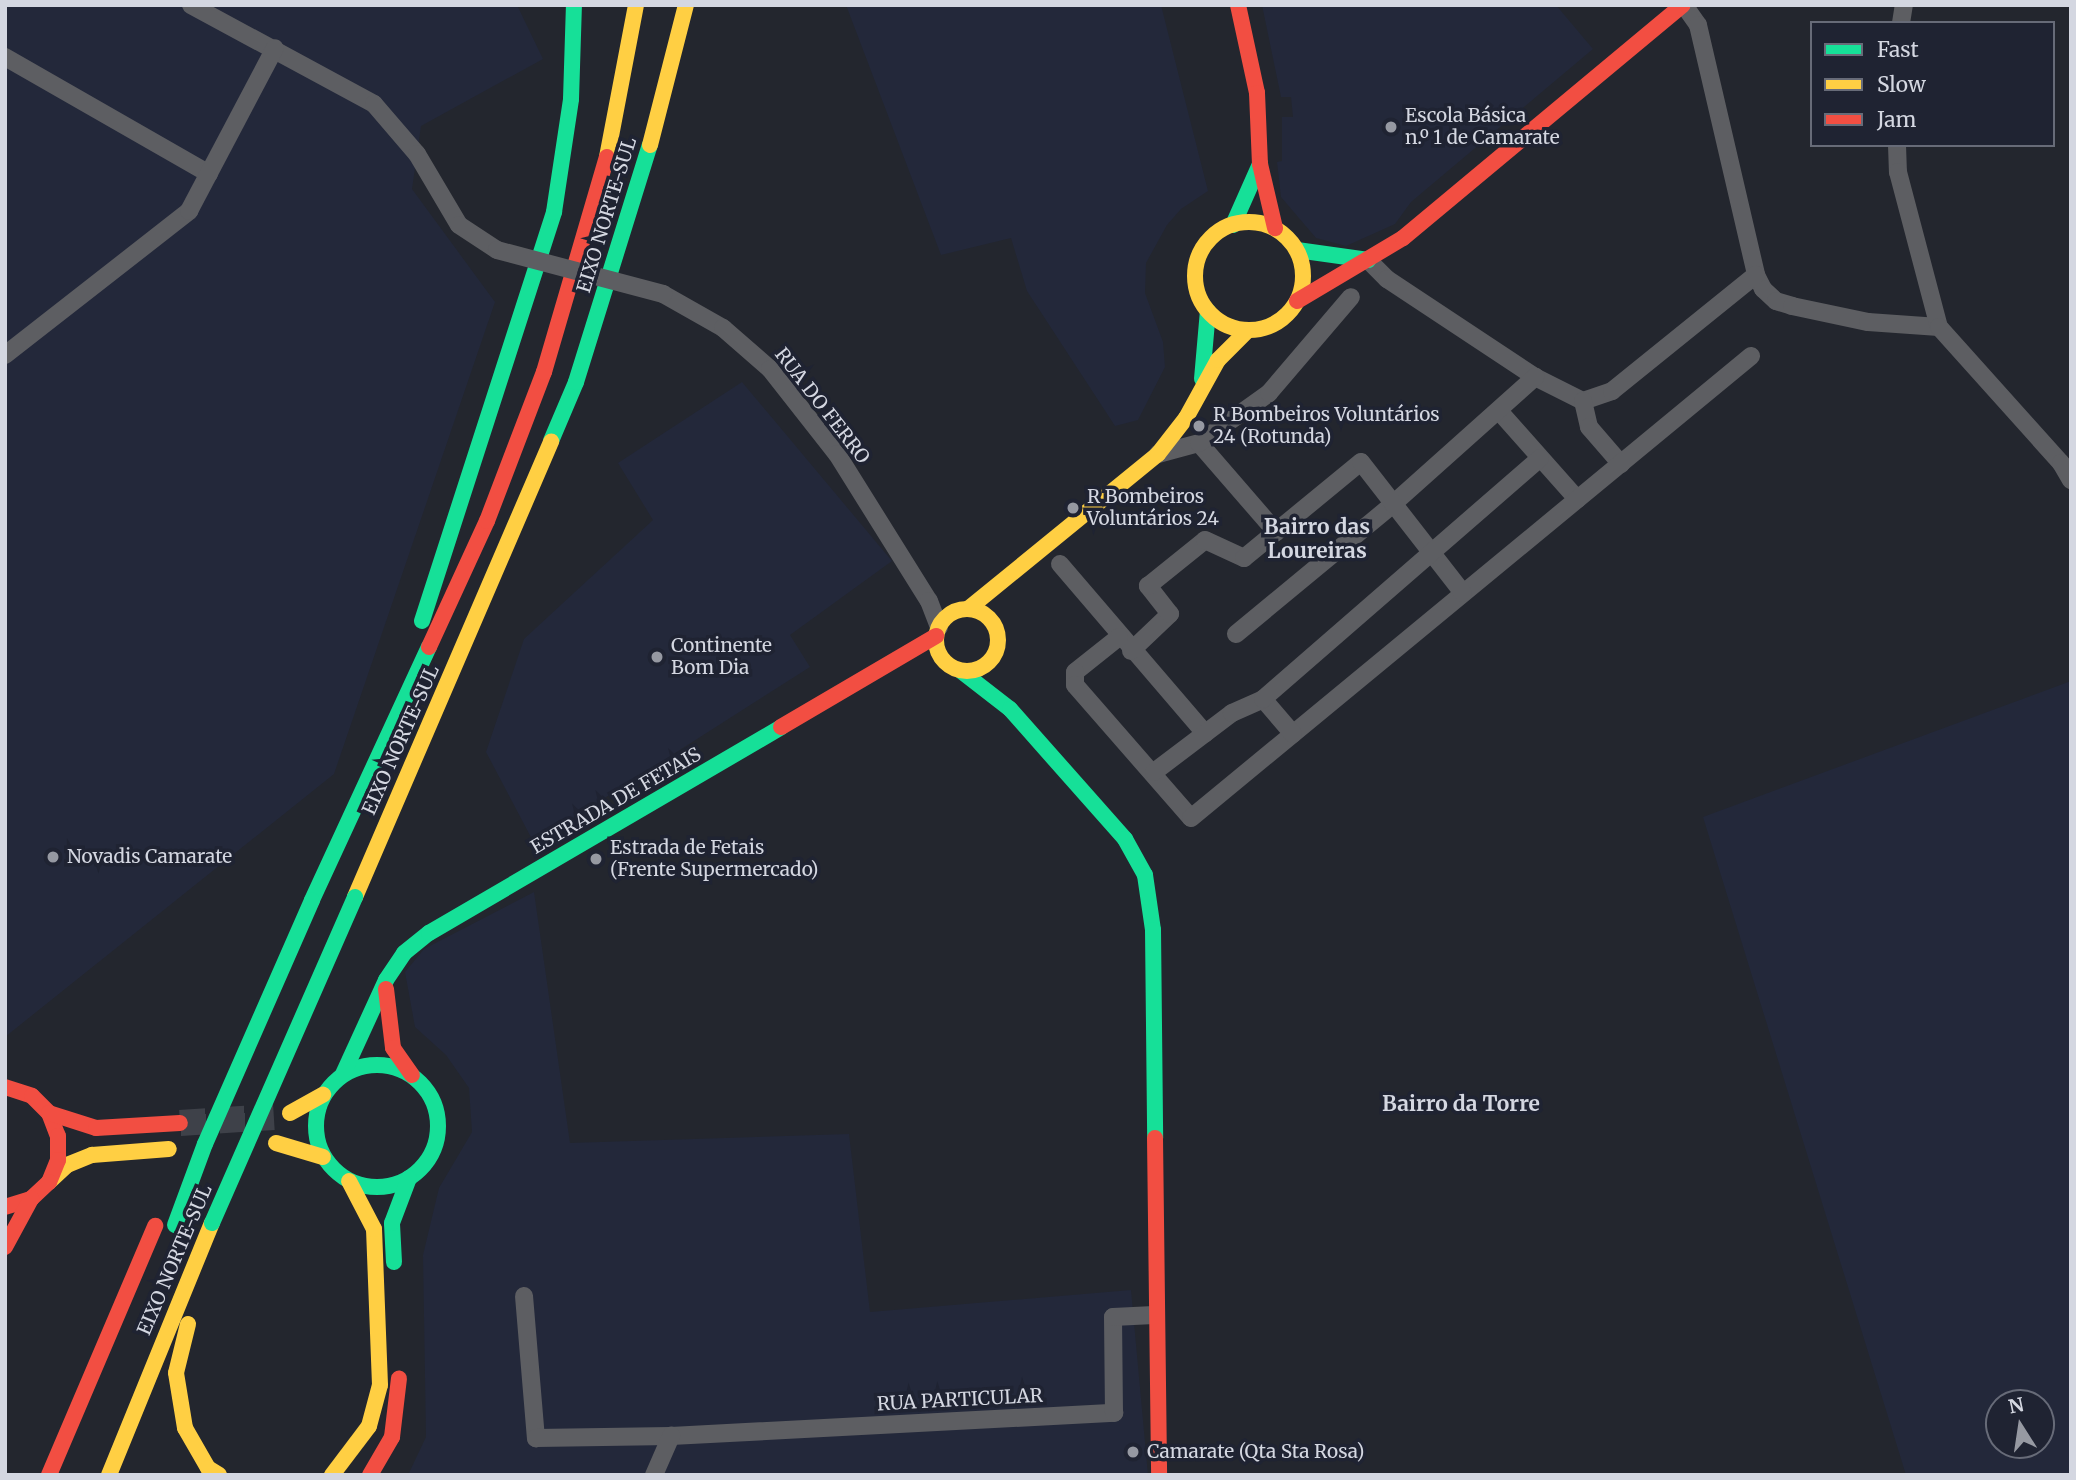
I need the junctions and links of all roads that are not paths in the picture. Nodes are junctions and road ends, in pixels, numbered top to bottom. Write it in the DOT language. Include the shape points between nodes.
graph roads {
  1 [pos="191,5"];
  2 [pos="574,5"];
  3 [pos="636,5"];
  4 [pos="686,5"];
  5 [pos="1238,5"];
  6 [pos="1683,5"];
  7 [pos="275,48"];
  8 [pos="5,57"];
  9 [pos="1897,147"];
  10 [pos="1259,164"];
  11 [pos="209,174"];
  12 [pos="1233,225"];
  13 [pos="1275,228"];
  14 [pos="1297,250"];
  15 [pos="1368,260"];
  16 [pos="1756,275"];
  17 [pos="1351,297"];
  18 [pos="1297,301"];
  19 [pos="1208,311"];
  20 [pos="1939,327"];
  21 [pos="1248,330"];
  22 [pos="5,355"];
  23 [pos="1751,356"];
  24 [pos="1535,377"];
  25 [pos="1202,384"];
  26 [pos="1583,401"];
  27 [pos="1499,411"];
  28 [pos="1199,443"];
  29 [pos="1158,454"];
  30 [pos="1540,458"];
  31 [pos="1620,464"];
  32 [pos="2071,480"];
  33 [pos="1577,499"];
  34 [pos="1393,504"];
  35 [pos="1276,532"];
  36 [pos="1431,552"];
  37 [pos="1060,564"];
  38 [pos="1017,568"];
  39 [pos="1463,593"];
  40 [pos="968,608"];
  41 [pos="941,626"];
  42 [pos="997,629"];
  43 [pos="1236,635"];
  44 [pos="1125,644"];
  45 [pos="997,651"];
  46 [pos="956,668"];
  47 [pos="878,671"];
  48 [pos="1263,699"];
  49 [pos="1010,709"];
  50 [pos="1205,733"];
  51 [pos="1293,734"];
  52 [pos="385,739"];
  53 [pos="1154,772"];
  54 [pos="386,981"];
  55 [pos="343,1074"];
  56 [pos="412,1075"];
  57 [pos="5,1087"];
  58 [pos="323,1095"];
  59 [pos="49,1113"];
  60 [pos="289,1113"];
  61 [pos="180,1123"];
  62 [pos="276,1143"];
  63 [pos="205,1144"];
  64 [pos="169,1149"];
  65 [pos="323,1157"];
  66 [pos="409,1178"];
  67 [pos="349,1181"];
  68 [pos="49,1182"];
  69 [pos="31,1199"];
  70 [pos="5,1208"];
  71 [pos="212,1223"];
  72 [pos="172,1231"];
  73 [pos="5,1247"];
  74 [pos="394,1276"];
  75 [pos="524,1296"];
  76 [pos="1154,1315"];
  77 [pos="398,1356"];
  78 [pos="670,1436"];
  79 [pos="49,1475"];
  80 [pos="109,1475"];
  81 [pos="219,1475"];
  82 [pos="332,1475"];
  83 [pos="370,1475"];
  84 [pos="653,1475"];
  85 [pos="1159,1475"];
  1 -- 7 [label="street, RUA DO FERRO"];
  2 -- 52 [label="main road" via="571,99 554,212"];
  3 -- 52 [label="main road" via="605,168 544,372 487,522"];
  4 -- 71 [label="main road, EIXO NORTE-SUL, bridge" via="658,120 576,382"];
  5 -- 10 [label="main road" via="1257,93"];
  6 -- 15 [label="main road" via="1403,238"];
  6 -- 16 [label="street" via="1698,25"];
  7 -- 11 [label="street"];
  7 -- 41 [label="street, RUA DO FERRO, bridge" via="374,104 417,154 459,225 497,250 663,294 723,328 770,369 837,454"];
  8 -- 11 [label="street"];
  9 -- 20 [label="street" via="1898,172"];
  10 -- 12 [label="main road"];
  10 -- 13 [label="main road"];
  11 -- 22 [label="street" via="189,211"];
  12 -- 13 [label="main road" via="1262,223"];
  12 -- 19 [label="main road" via="1217,233 1197,261 1199,296"];
  13 -- 14 [label="main road"];
  14 -- 15 [label="main road"];
  14 -- 18 [label="main road" via="1303,284"];
  15 -- 18 [label="main road"];
  15 -- 24 [label="street" via="1387,279"];
  16 -- 20 [label="street" via="1776,301 1792,306 1868,322"];
  16 -- 26 [label="street" via="1612,390"];
  17 -- 28 [label="street" via="1269,393"];
  18 -- 21 [label="main road" via="1277,323"];
  19 -- 21 [label="main road" via="1233,328"];
  19 -- 25 [label="main road"];
  20 -- 32 [label="street" via="2061,463"];
  21 -- 25 [label="main road"];
  23 -- 31 [label="street"];
  24 -- 26 [label="street"];
  24 -- 27 [label="street"];
  25 -- 29 [label="main road" via="1186,418"];
  26 -- 31 [label="street" via="1589,427"];
  27 -- 30 [label="street"];
  27 -- 34 [label="street"];
  28 -- 29 [label="street"];
  28 -- 35 [label="street"];
  29 -- 38 [label="main road"];
  30 -- 33 [label="street"];
  30 -- 36 [label="street"];
  31 -- 33 [label="street"];
  33 -- 39 [label="street"];
  34 -- 35 [label="street" via="1361,463"];
  34 -- 36 [label="street"];
  34 -- 43 [label="street"];
  35 -- 44 [label="street" via="1244,558 1205,540 1148,586 1170,614"];
  36 -- 39 [label="street"];
  36 -- 48 [label="street"];
  37 -- 44 [label="street"];
  38 -- 40 [label="main road"];
  38 -- 42 [label="main road"];
  39 -- 51 [label="street"];
  40 -- 41 [label="main road"];
  40 -- 42 [label="main road" via="986,614"];
  41 -- 46 [label="main road" via="937,648"];
  41 -- 47 [label="main road, ESTRADA DE FETAIS"];
  42 -- 45 [label="main road"];
  44 -- 50 [label="street"];
  44 -- 53 [label="street" via="1074,672 1075,685"];
  45 -- 46 [label="main road" via="982,667"];
  45 -- 49 [label="main road"];
  46 -- 47 [label="main road, ESTRADA DE FETAIS"];
  46 -- 49 [label="main road"];
  47 -- 54 [label="main road, ESTRADA DE FETAIS" via="429,933 404,953"];
  48 -- 50 [label="street" via="1232,713"];
  48 -- 51 [label="street"];
  49 -- 76 [label="main road" via="1125,839 1145,875 1153,930"];
  50 -- 53 [label="street"];
  51 -- 53 [label="street" via="1191,818"];
  52 -- 63 [label="main road, EIXO NORTE-SUL, bridge"];
  54 -- 55 [label="main road, ESTRADA DE FETAIS"];
  54 -- 56 [label="main road" via="393,1048"];
  55 -- 56 [label="main road" via="377,1065"];
  55 -- 58 [label="main road"];
  56 -- 66 [label="main road" via="429,1092 438,1115 437,1140 427,1162"];
  57 -- 59 [label="main road" via="32,1096"];
  58 -- 60 [label="main road"];
  58 -- 65 [label="main road" via="316,1115 316,1137"];
  59 -- 61 [label="main road" via="96,1128"];
  59 -- 68 [label="main road" via="58,1148"];
  62 -- 65 [label="main road"];
  63 -- 72 [label="main road, EIXO NORTE-SUL, bridge"];
  63 -- 79 [label="main road, bridge" via="155,1226"];
  64 -- 68 [label="main road" via="92,1155 67,1166"];
  65 -- 67 [label="main road"];
  66 -- 67 [label="main road" via="379,1186"];
  66 -- 74 [label="main road" via="392,1223"];
  67 -- 82 [label="main road" via="374,1229 380,1385 369,1426"];
  68 -- 69 [label="main road"];
  69 -- 70 [label="main road"];
  69 -- 73 [label="main road"];
  71 -- 80 [label="main road, EIXO NORTE-SUL"];
  71 -- 81 [label="main road" via="176,1373 185,1428 208,1468"];
  75 -- 78 [label="street, RUA PARTICULAR" via="536,1438"];
  76 -- 78 [label="street, RUA PARTICULAR" via="1113,1317 1114,1413"];
  76 -- 85 [label="main road"];
  77 -- 83 [label="main road" via="392,1437"];
  78 -- 84 [label="street"];
}
